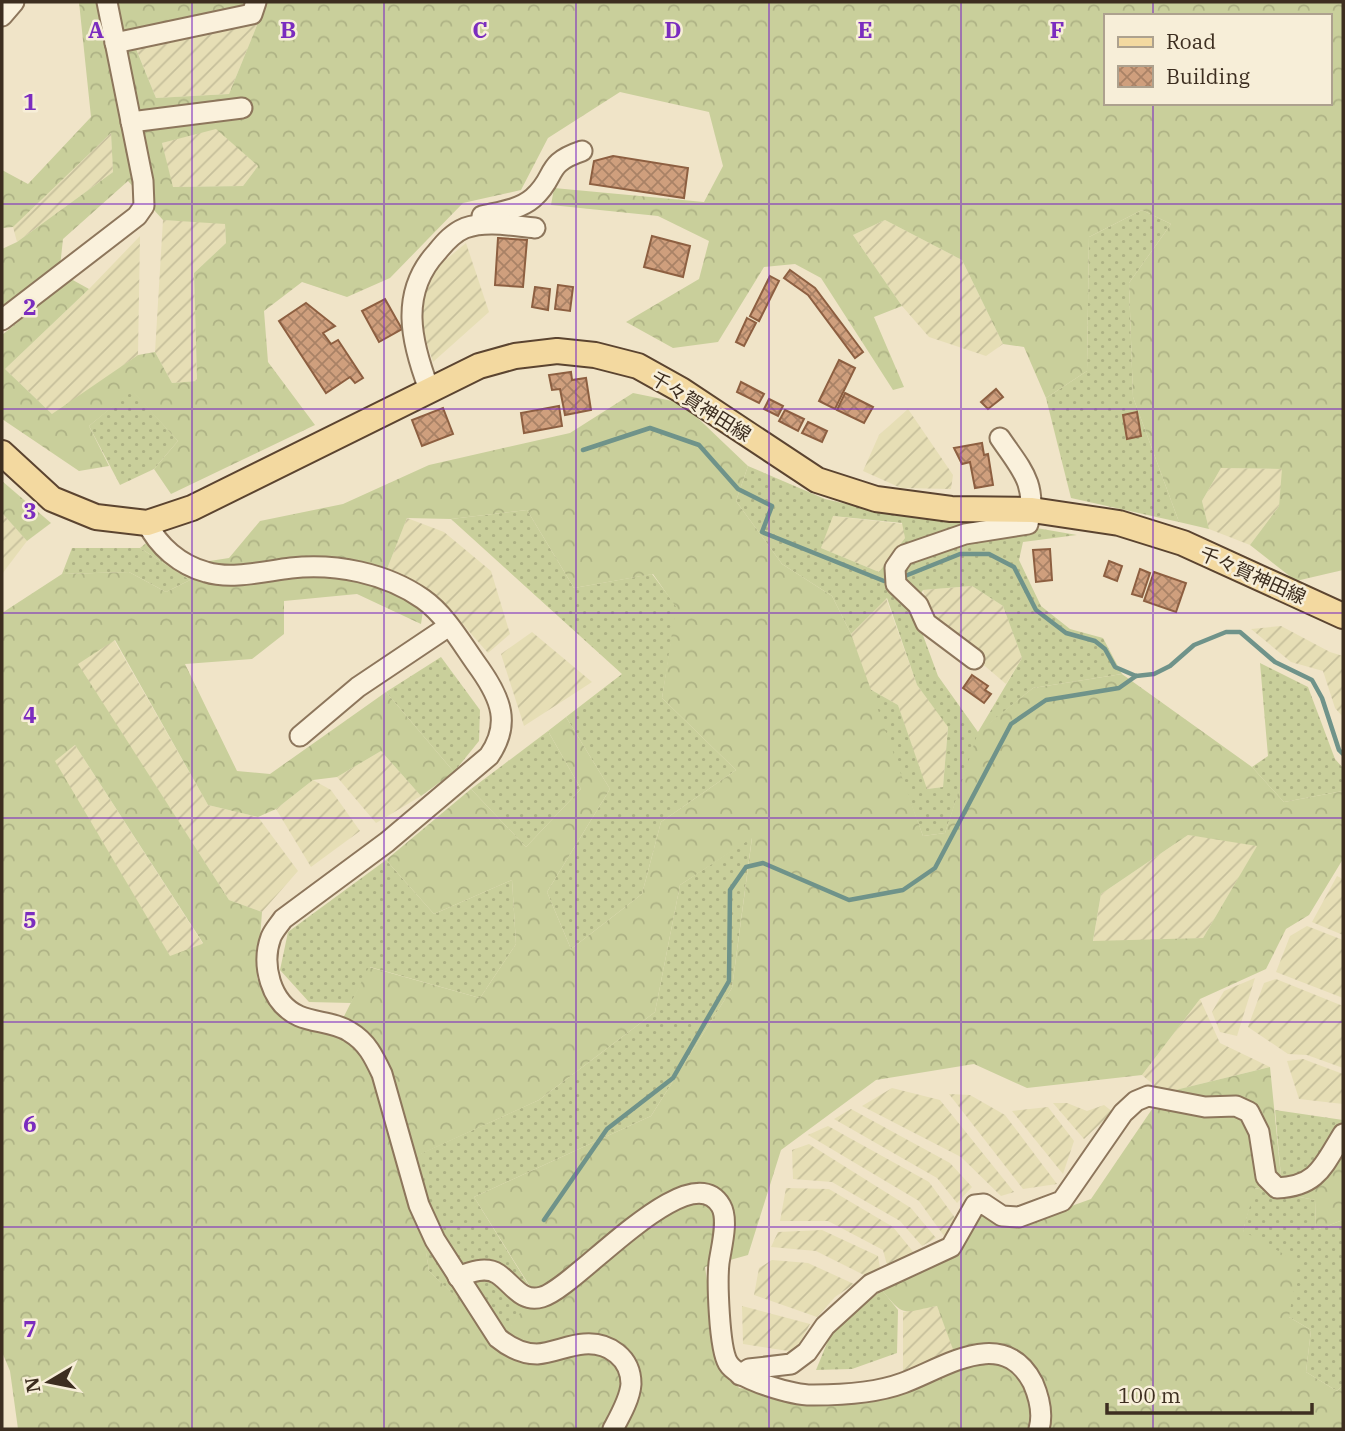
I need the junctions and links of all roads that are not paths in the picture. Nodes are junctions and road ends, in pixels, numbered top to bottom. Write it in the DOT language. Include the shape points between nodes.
graph roads {
  1 [pos="14,2"];
  2 [pos="107,2"];
  3 [pos="256,2"];
  4 [pos="2,16"];
  5 [pos="115,43"];
  6 [pos="242,108"];
  7 [pos="131,122"];
  8 [pos="582,151"];
  9 [pos="467,227"];
  10 [pos="535,228"];
  11 [pos="2,320"];
  12 [pos="429,390"];
  13 [pos="1000,438"];
  14 [pos="2,453"];
  15 [pos="1032,510"];
  16 [pos="147,523"];
  17 [pos="1343,616"];
  18 [pos="449,626"];
  19 [pos="974,659"];
  20 [pos="300,736"];
  21 [pos="1343,1134"];
  22 [pos="458,1277"];
  23 [pos="740,1375"];
  24 [pos="613,1429"];
  25 [pos="1039,1429"];
  1 -- 4 [label="street"];
  2 -- 5 [label="street"];
  3 -- 5 [label="street" via="252,14"];
  5 -- 7 [label="street"];
  6 -- 7 [label="street"];
  7 -- 11 [label="street" via="144,206"];
  8 -- 9 [label="street" via="553,167 532,200 476,218"];
  9 -- 10 [label="street"];
  9 -- 12 [label="street" via="453,234 432,257 415,286 411,311 417,360"];
  12 -- 15 [label="main road, 千々賀神田線" via="479,366 515,356 557,351 595,355 638,366 681,390 817,480 876,499 951,509"];
  12 -- 16 [label="main road, 千々賀神田線" via="192,508"];
  13 -- 15 [label="street" via="1028,479"];
  14 -- 16 [label="main road, 千々賀神田線" via="52,499 96,517"];
  15 -- 17 [label="main road, 千々賀神田線" via="1119,523 1183,543"];
  15 -- 19 [label="street" via="1028,524 965,534 904,555 895,568 896,584 918,605 926,623"];
  16 -- 18 [label="street" via="155,539 178,560 207,573 299,567 348,570 382,578 424,600"];
  18 -- 20 [label="street" via="358,687"];
  18 -- 22 [label="street" via="500,706 500,740 489,756 387,842 283,919 272,934 267,956 268,975 285,1006 299,1016 348,1030 373,1053 419,1205"];
  21 -- 23 [label="street" via="1316,1176 1297,1187 1277,1188 1266,1177 1259,1132 1249,1112 1148,1096 1123,1113 1062,1201 1019,1217 1002,1216 984,1204 975,1205 951,1247 871,1284 791,1364 748,1369"];
  22 -- 23 [label="street" via="475,1270 497,1273 523,1296 541,1298 562,1287 648,1214 701,1193 722,1208 718,1271 722,1345 727,1362"];
  22 -- 24 [label="street" via="498,1338 513,1349 535,1354 585,1344 604,1345 618,1352 628,1367 631,1385"];
  23 -- 25 [label="street" via="811,1396 893,1386 976,1354 1006,1357 1025,1369 1036,1390 1042,1419"];
}
